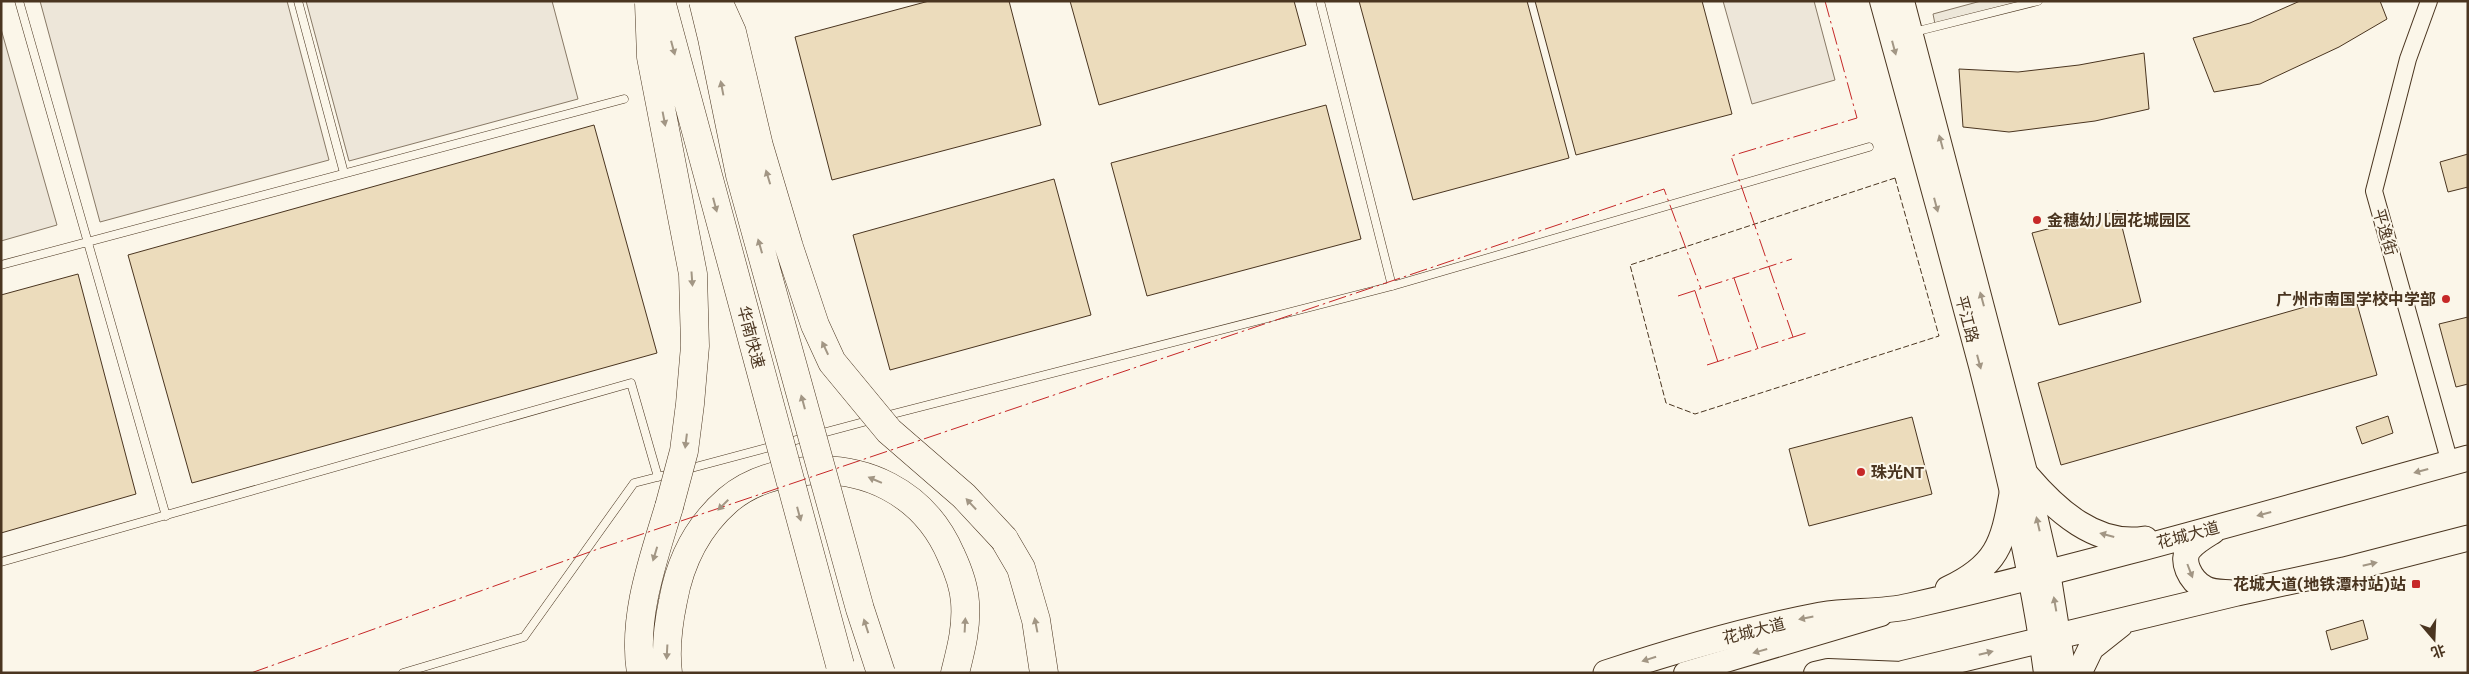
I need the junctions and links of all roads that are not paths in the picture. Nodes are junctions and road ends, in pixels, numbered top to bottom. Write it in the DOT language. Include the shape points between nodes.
graph roads {
  1 [pos="18,1"];
  2 [pos="298,1"];
  3 [pos="649,1"];
  4 [pos="660,1"];
  5 [pos="703,1"];
  6 [pos="718,1"];
  7 [pos="1320,1"];
  8 [pos="1881,1"];
  9 [pos="1903,1"];
  10 [pos="2038,1"];
  11 [pos="2429,1"];
  12 [pos="1912,33"];
  13 [pos="624,99"];
  14 [pos="1869,147"];
  15 [pos="344,173"];
  16 [pos="88,242"];
  17 [pos="1,266"];
  18 [pos="1392,286"];
  19 [pos="2459,460"];
  20 [pos="658,477"];
  21 [pos="2019,485"];
  22 [pos="166,516"];
  23 [pos="2224,525"];
  24 [pos="2468,538"];
  25 [pos="1,562"];
  26 [pos="2040,574"];
  27 [pos="2237,594"];
  28 [pos="1907,607"];
  29 [pos="2131,618"];
  30 [pos="2050,638"];
  31 [pos="841,670"];
  32 [pos="403,673"];
  33 [pos="641,673"];
  34 [pos="668,673"];
  35 [pos="881,673"];
  36 [pos="955,673"];
  37 [pos="1044,673"];
  38 [pos="1606,673"];
  39 [pos="1685,673"];
  40 [pos="1815,673"];
  41 [pos="1904,673"];
  42 [pos="1909,673"];
  43 [pos="1959,673"];
  44 [pos="2045,673"];
  45 [pos="2065,673"];
  46 [pos="2079,673"];
  1 -- 16 [label="lane"];
  2 -- 15 [label="lane"];
  3 -- 33 [label="highway, one-way, bridge" via="651,57 693,274 695,346 684,450 650,571 638,630"];
  4 -- 31 [label="highway, 华南快速, one-way, bridge"];
  35 -- 5 [label="highway, 华南快速, one-way, bridge" via="860,609 740,175"];
  37 -- 6 [label="highway, one-way, bridge" via="1036,620 1021,568 1004,540 964,496 889,431 832,362 815,325 789,247 759,146 732,32"];
  7 -- 18 [label="lane"];
  8 -- 21 [label="street, 平江路, one-way"];
  9 -- 12 [label="street, 平江路"];
  10 -- 12 [label="lane"];
  11 -- 19 [label="street, 平逸街" via="2408,58 2374,191"];
  21 -- 12 [label="street, 平江路, one-way"];
  13 -- 15 [label="lane"];
  14 -- 18 [label="lane"];
  15 -- 16 [label="lane"];
  16 -- 17 [label="lane"];
  16 -- 22 [label="lane"];
  18 -- 20 [label="lane" via="1051,372"];
  19 -- 23 [label="main road, 花城大道, one-way"];
  20 -- 22 [label="lane" via="631,383"];
  20 -- 32 [label="lane" via="634,483 524,637"];
  23 -- 21 [label="main road, one-way" via="2133,541 2089,530 2047,500"];
  21 -- 26 [label="street, 平江路"];
  21 -- 28 [label="main road" via="1999,547 1991,558 1970,577"];
  22 -- 25 [label="lane"];
  23 -- 26 [label="main road, 花城大道"];
  23 -- 27 [label="main road, one-way" via="2196,543 2185,556 2193,579 2203,588"];
  27 -- 24 [label="main road, one-way"];
  26 -- 28 [label="main road, 花城大道"];
  26 -- 30 [label="street, 平江路"];
  27 -- 29 [label="main road"];
  28 -- 38 [label="main road, 花城大道, one-way" via="1782,623"];
  28 -- 39 [label="street, 花城大道, one-way"];
  29 -- 30 [label="main road"];
  29 -- 46 [label="main road" via="2094,644"];
  41 -- 30 [label="main road, one-way"];
  30 -- 44 [label="street"];
  30 -- 45 [label="street"];
  36 -- 34 [label="highway, one-way" via="965,630 965,600 960,575 948,547 934,523 917,506 887,486 859,473 837,470 778,475 751,486 729,499 703,526 675,586 669,622"];
  40 -- 41 [label="street" via="1828,670"];
  42 -- 43 [label="main road"];
}
